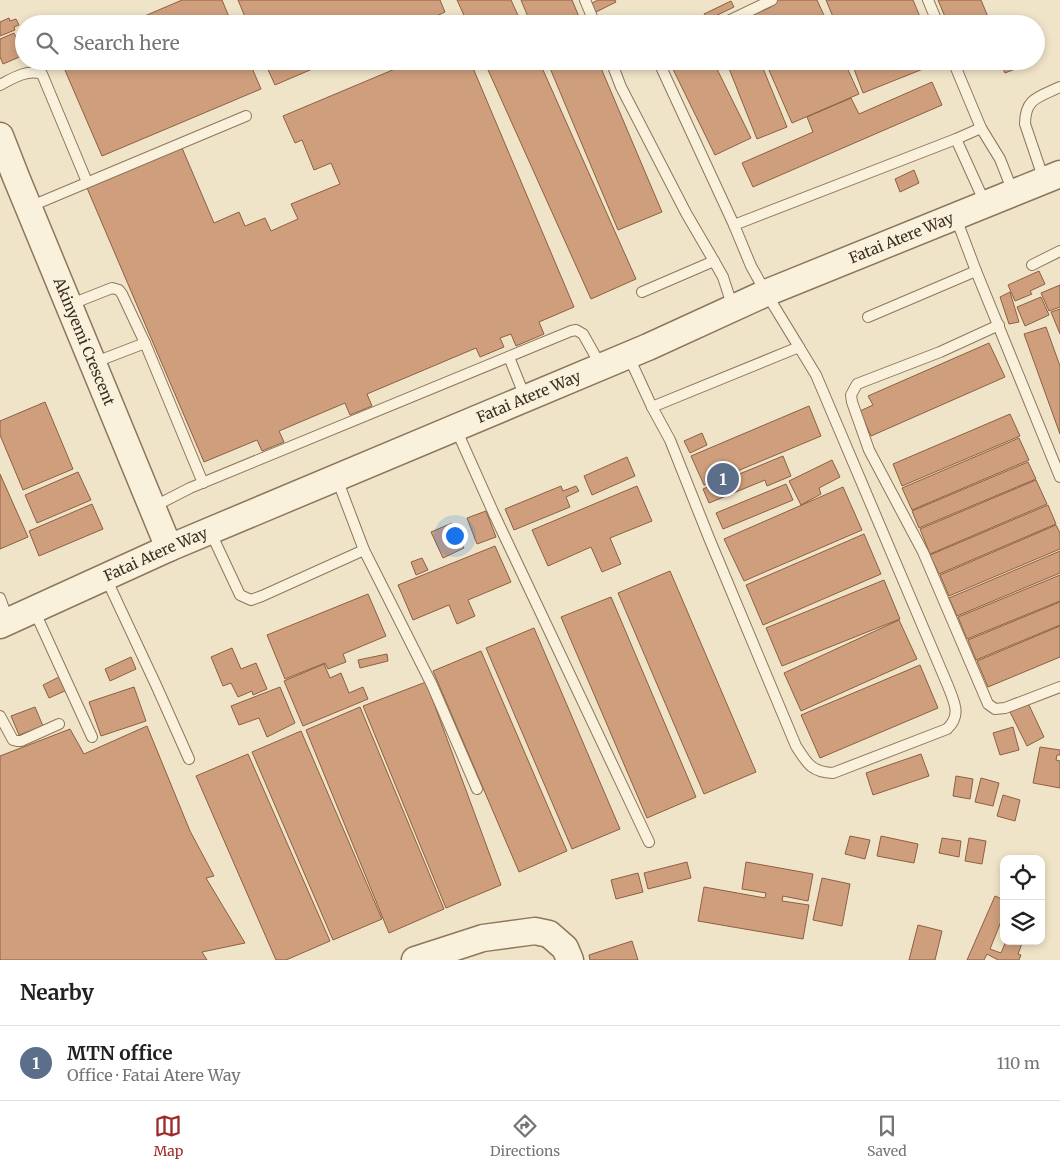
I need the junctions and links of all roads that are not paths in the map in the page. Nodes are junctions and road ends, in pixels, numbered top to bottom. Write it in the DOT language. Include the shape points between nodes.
graph roads {
  1 [pos="585,0"];
  2 [pos="772,0"];
  3 [pos="928,0"];
  4 [pos="591,15"];
  5 [pos="741,15"];
  6 [pos="934,15"];
  7 [pos="614,70"];
  8 [pos="662,70"];
  9 [pos="958,70"];
  10 [pos="0,85"];
  11 [pos="1060,87"];
  12 [pos="246,116"];
  13 [pos="981,128"];
  14 [pos="0,136"];
  15 [pos="956,139"];
  16 [pos="1052,177"];
  17 [pos="87,182"];
  18 [pos="1013,193"];
  19 [pos="986,204"];
  20 [pos="28,207"];
  21 [pos="956,217"];
  22 [pos="734,225"];
  23 [pos="1060,252"];
  24 [pos="714,261"];
  25 [pos="1032,265"];
  26 [pos="976,271"];
  27 [pos="642,292"];
  28 [pos="766,293"];
  29 [pos="69,305"];
  30 [pos="734,308"];
  31 [pos="868,317"];
  32 [pos="999,325"];
  33 [pos="146,343"];
  34 [pos="799,348"];
  35 [pos="628,355"];
  36 [pos="509,357"];
  37 [pos="93,363"];
  38 [pos="601,366"];
  39 [pos="525,398"];
  40 [pos="652,408"];
  41 [pos="456,428"];
  42 [pos="1060,477"];
  43 [pos="336,478"];
  44 [pos="203,483"];
  45 [pos="152,507"];
  46 [pos="210,531"];
  47 [pos="169,548"];
  48 [pos="364,550"];
  49 [pos="105,576"];
  50 [pos="34,609"];
  51 [pos="3,614"];
  52 [pos="1060,688"];
  53 [pos="0,716"];
  54 [pos="59,724"];
  55 [pos="92,737"];
  56 [pos="189,759"];
  57 [pos="478,789"];
  58 [pos="649,842"];
  59 [pos="415,960"];
  60 [pos="570,960"];
  1 -- 4 [label="lane"];
  2 -- 5 [label="lane"];
  3 -- 6 [label="lane"];
  7 -- 24 [label="lane"];
  8 -- 22 [label="lane"];
  9 -- 13 [label="lane"];
  10 -- 17 [label="lane" via="27,72 42,74"];
  11 -- 16 [label="lane" via="1031,102 1025,115 1025,124"];
  12 -- 17 [label="lane"];
  13 -- 15 [label="lane"];
  13 -- 18 [label="lane" via="1000,159"];
  14 -- 20 [label="street, Akinyemi Crescent" via="12,178"];
  15 -- 19 [label="lane"];
  15 -- 22 [label="lane"];
  16 -- 18 [label="street, Fatai Atere Way"];
  17 -- 20 [label="lane"];
  18 -- 19 [label="street, Fatai Atere Way"];
  19 -- 21 [label="street, Fatai Atere Way"];
  20 -- 29 [label="street, Akinyemi Crescent"];
  21 -- 26 [label="lane"];
  21 -- 28 [label="street, Fatai Atere Way"];
  22 -- 28 [label="lane"];
  23 -- 25 [label="lane"];
  24 -- 27 [label="lane"];
  24 -- 30 [label="lane"];
  26 -- 31 [label="lane"];
  26 -- 32 [label="lane"];
  28 -- 30 [label="street, Fatai Atere Way"];
  28 -- 34 [label="lane"];
  29 -- 33 [label="lane" via="105,290 119,290"];
  29 -- 37 [label="street, Akinyemi Crescent"];
  30 -- 35 [label="street, Fatai Atere Way"];
  32 -- 42 [label="lane"];
  32 -- 52 [label="lane" via="857,384 851,395 852,402 869,450 923,552 988,704 995,709 1005,708"];
  33 -- 37 [label="lane"];
  33 -- 44 [label="lane"];
  34 -- 40 [label="lane"];
  34 -- 40 [label="lane" via="816,375 948,686 956,714 947,729 833,773 816,770 807,762 796,746 670,440"];
  35 -- 38 [label="street, Fatai Atere Way"];
  35 -- 40 [label="lane"];
  36 -- 38 [label="lane" via="576,330 583,334"];
  36 -- 39 [label="lane"];
  36 -- 44 [label="lane"];
  37 -- 45 [label="street, Akinyemi Crescent"];
  38 -- 39 [label="street, Fatai Atere Way"];
  39 -- 41 [label="street, Fatai Atere Way"];
  41 -- 43 [label="street, Fatai Atere Way"];
  41 -- 58 [label="lane"];
  43 -- 46 [label="street, Fatai Atere Way"];
  43 -- 48 [label="lane"];
  44 -- 45 [label="lane"];
  45 -- 47 [label="street, Akinyemi Crescent"];
  46 -- 47 [label="street, Fatai Atere Way"];
  46 -- 48 [label="lane" via="240,594 251,600"];
  47 -- 49 [label="street, Fatai Atere Way"];
  48 -- 57 [label="lane" via="432,685"];
  49 -- 50 [label="street, Fatai Atere Way"];
  49 -- 56 [label="lane"];
  50 -- 51 [label="street, Fatai Atere Way"];
  50 -- 55 [label="lane"];
  53 -- 54 [label="lane" via="17,741"];
  59 -- 60 [label="street" via="484,938 535,931 549,934 565,948"];
}
